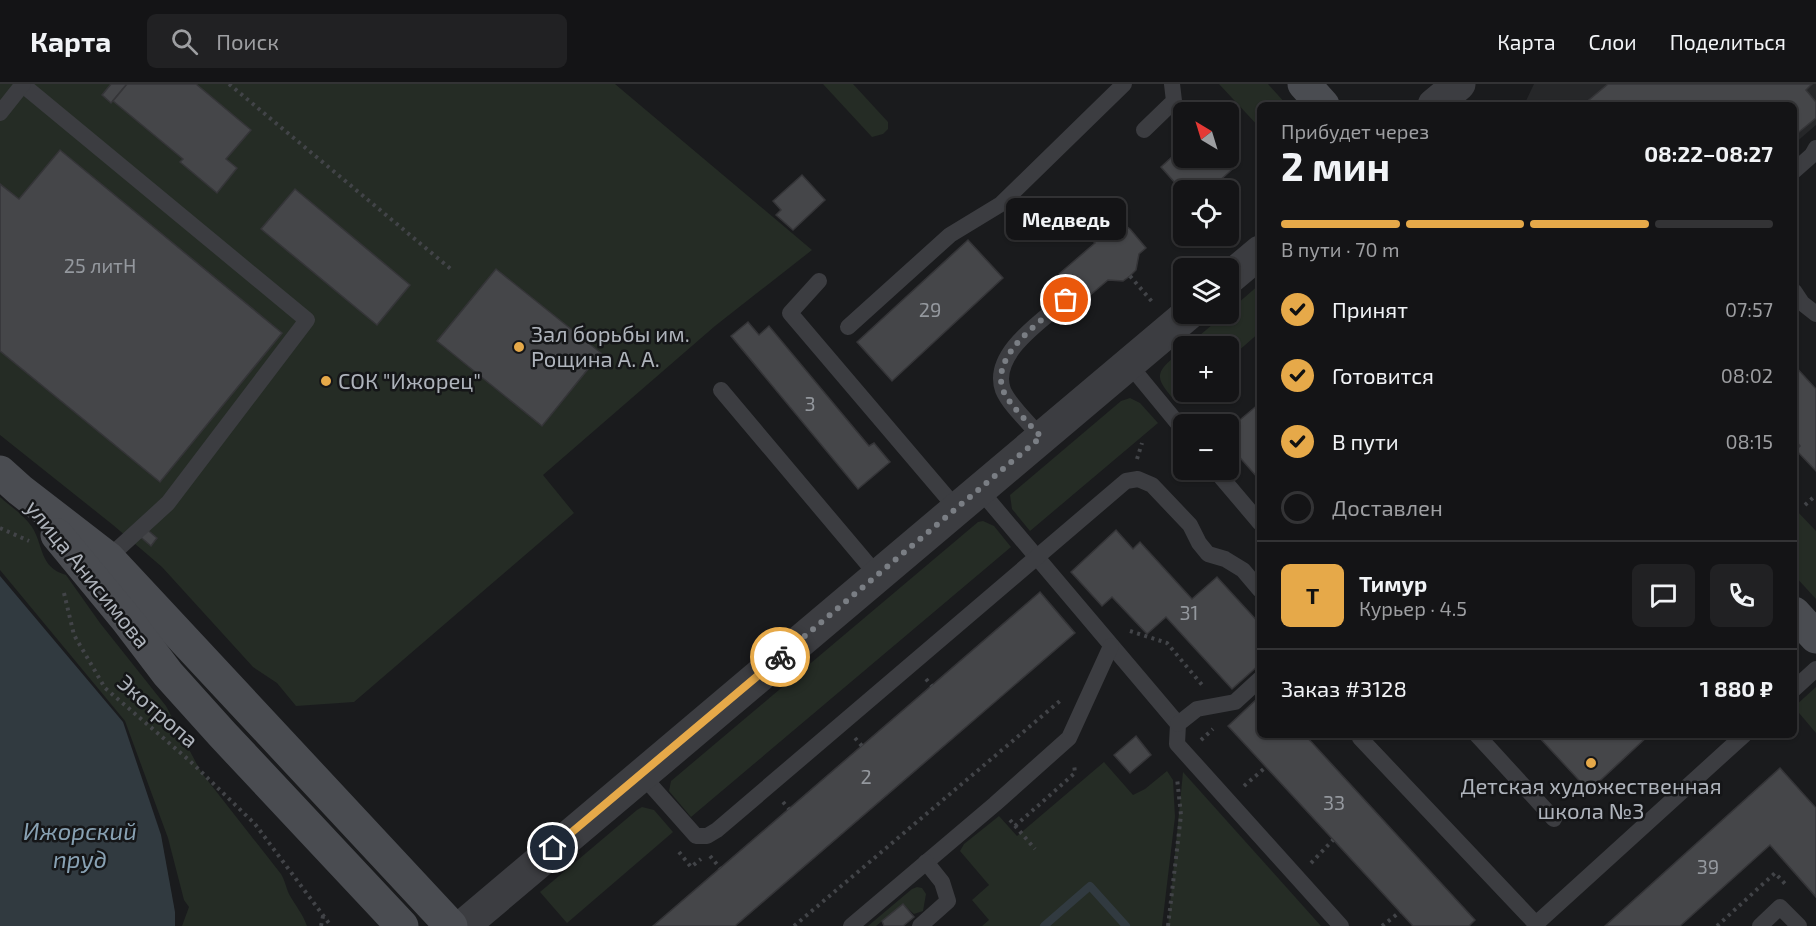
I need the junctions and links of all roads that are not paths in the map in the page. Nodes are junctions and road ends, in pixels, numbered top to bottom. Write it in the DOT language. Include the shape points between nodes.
graph roads {
  1 [pos="1124,84"];
  2 [pos="1172,84"];
  3 [pos="1304,84"];
  4 [pos="1459,84"];
  5 [pos="23,85"];
  6 [pos="1320,102"];
  7 [pos="1438,102"];
  8 [pos="0,113"];
  9 [pos="1144,130"];
  10 [pos="1815,154"];
  11 [pos="1797,169"];
  12 [pos="1257,255"];
  13 [pos="1239,270"];
  14 [pos="819,281"];
  15 [pos="1797,296"];
  16 [pos="1066,300"];
  17 [pos="1816,314"];
  18 [pos="1176,324"];
  19 [pos="848,327"];
  20 [pos="1128,363"];
  21 [pos="721,390"];
  22 [pos="1173,418"];
  23 [pos="1041,437"];
  24 [pos="1223,480"];
  25 [pos="10,481"];
  26 [pos="968,498"];
  27 [pos="1257,519"];
  28 [pos="108,558"];
  29 [pos="1038,558"];
  30 [pos="878,575"];
  31 [pos="1257,586"];
  32 [pos="1797,616"];
  33 [pos="1816,637"];
  34 [pos="1111,646"];
  35 [pos="1816,669"];
  36 [pos="1257,683"];
  37 [pos="1797,686"];
  38 [pos="1178,724"];
  39 [pos="1360,738"];
  40 [pos="1480,738"];
  41 [pos="1741,738"];
  42 [pos="641,774"];
  43 [pos="1554,819"];
  44 [pos="926,862"];
  45 [pos="1535,925"];
  46 [pos="402,926"];
  47 [pos="451,926"];
  48 [pos="463,926"];
  49 [pos="850,926"];
  50 [pos="920,926"];
  51 [pos="1341,926"];
  52 [pos="1761,926"];
  53 [pos="1799,926"];
  1 -- 19 [label="lane" via="1001,204 950,235"];
  2 -- 9 [label="lane" via="1174,101"];
  3 -- 6 [label="main road"];
  4 -- 7 [label="street"];
  5 -- 8 [label="lane"];
  5 -- 28 [label="lane" via="307,320 168,503"];
  10 -- 11 [label="lane"];
  12 -- 13 [label="street"];
  14 -- 26 [label="lane" via="790,313"];
  15 -- 17 [label="lane"];
  16 -- 23 [label="lane" via="1020,340 1007,356 1002,376 1009,399"];
  18 -- 20 [label="street"];
  20 -- 22 [label="lane"];
  20 -- 23 [label="street"];
  21 -- 30 [label="lane"];
  23 -- 26 [label="street"];
  24 -- 27 [label="lane"];
  25 -- 28 [label="main road, улица Анисимова"];
  25 -- 46 [label="main road, улица Анисимова" via="168,674"];
  26 -- 29 [label="lane"];
  26 -- 30 [label="street"];
  28 -- 47 [label="main road, улица Анисимова"];
  29 -- 31 [label="lane" via="1126,481 1138,479 1152,485 1190,525 1208,554 1243,570"];
  29 -- 34 [label="lane"];
  29 -- 42 [label="lane" via="707,836 696,836"];
  30 -- 42 [label="street"];
  32 -- 33 [label="main road"];
  34 -- 38 [label="lane"];
  34 -- 44 [label="lane" via="1069,738"];
  35 -- 37 [label="lane"];
  36 -- 38 [label="lane" via="1235,702 1197,709"];
  38 -- 51 [label="lane" via="1177,744"];
  39 -- 45 [label="lane"];
  40 -- 43 [label="lane"];
  41 -- 45 [label="lane"];
  42 -- 48 [label="street"];
  44 -- 49 [label="lane"];
  44 -- 50 [label="lane" via="942,882 948,901"];
  52 -- 53 [label="lane" via="1780,907"];
}
